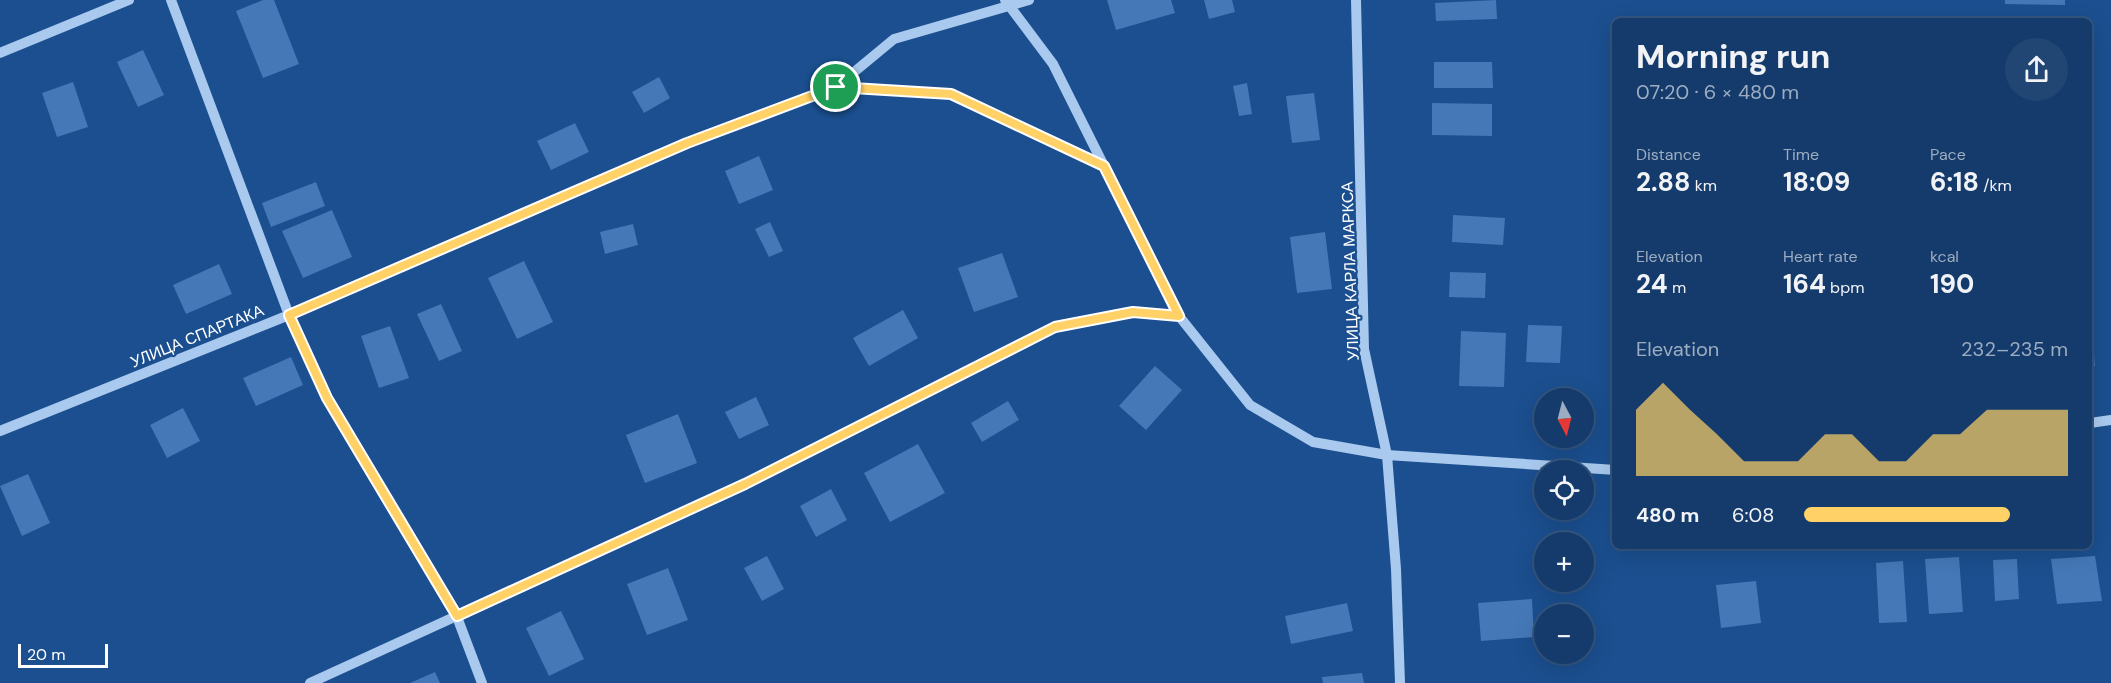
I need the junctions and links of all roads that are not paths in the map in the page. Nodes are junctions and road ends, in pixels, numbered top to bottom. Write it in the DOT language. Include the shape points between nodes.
graph roads {
  1 [pos="129,0"];
  2 [pos="171,0"];
  3 [pos="1029,0"];
  4 [pos="1356,0"];
  5 [pos="1007,3"];
  6 [pos="0,53"];
  7 [pos="836,87"];
  8 [pos="1104,166"];
  9 [pos="289,315"];
  10 [pos="1179,316"];
  11 [pos="2111,420"];
  12 [pos="2092,423"];
  13 [pos="0,431"];
  14 [pos="1387,455"];
  15 [pos="1612,470"];
  16 [pos="457,616"];
  17 [pos="310,683"];
  18 [pos="482,683"];
  19 [pos="1400,683"];
  1 -- 6 [label="street"];
  2 -- 9 [label="street"];
  3 -- 5 [label="street, УЛИЦА СПАРТАКА"];
  4 -- 14 [label="street, УЛИЦА КАРЛА МАРКСА" via="1364,349"];
  5 -- 7 [label="street, УЛИЦА СПАРТАКА" via="894,39"];
  5 -- 8 [label="street" via="1053,64"];
  7 -- 8 [label="street" via="951,94"];
  7 -- 9 [label="street, УЛИЦА СПАРТАКА" via="687,143"];
  8 -- 10 [label="street"];
  9 -- 13 [label="street, УЛИЦА СПАРТАКА"];
  9 -- 16 [label="street" via="327,398"];
  10 -- 14 [label="street" via="1250,405 1313,442"];
  10 -- 16 [label="street" via="1133,312 1055,327 745,484"];
  11 -- 12 [label="street"];
  14 -- 15 [label="street"];
  14 -- 19 [label="street, УЛИЦА КАРЛА МАРКСА"];
  16 -- 17 [label="street"];
  16 -- 18 [label="street"];
}
